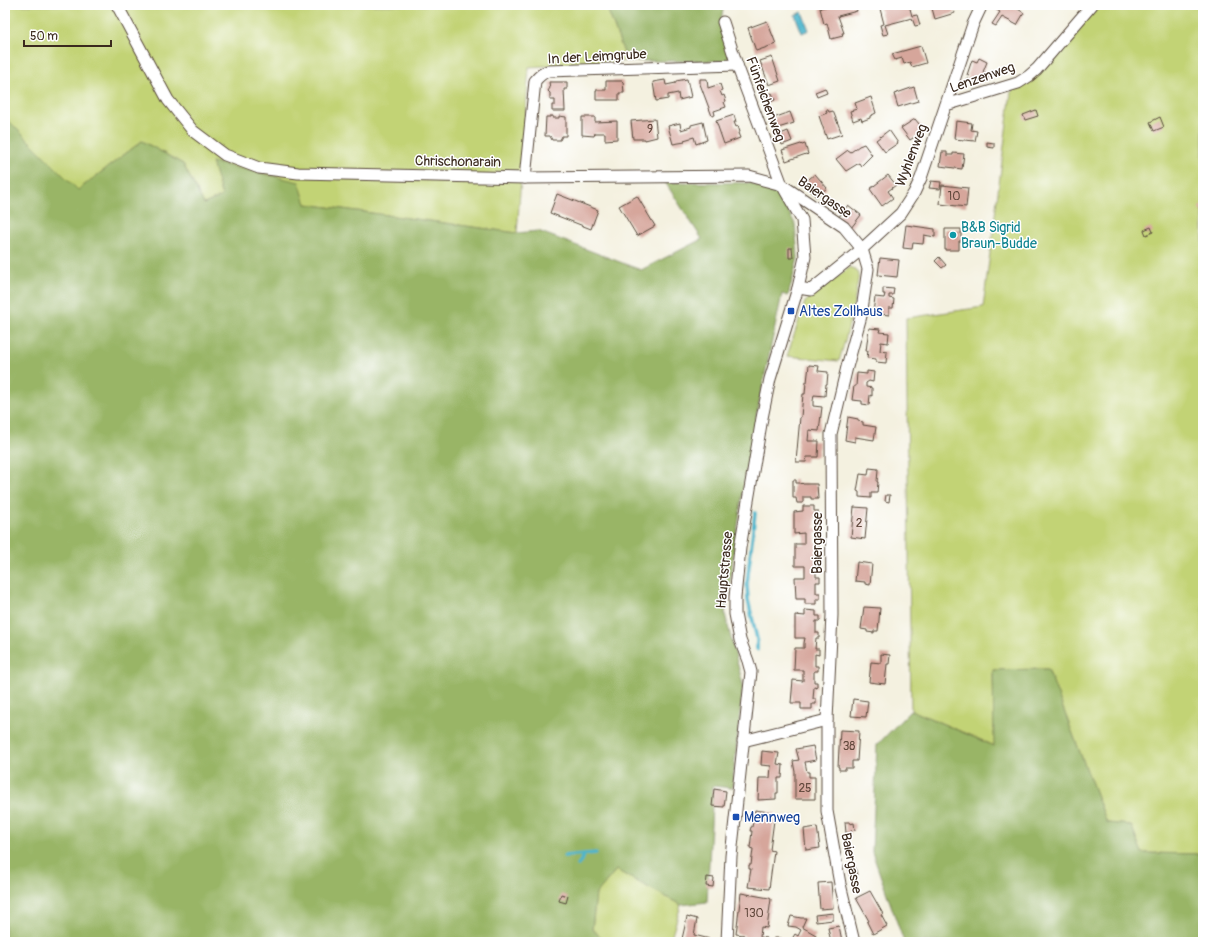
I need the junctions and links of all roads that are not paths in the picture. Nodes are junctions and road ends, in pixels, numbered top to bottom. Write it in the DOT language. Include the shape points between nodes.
graph roads {
  1 [pos="117,5"];
  2 [pos="982,5"];
  3 [pos="1092,5"];
  4 [pos="723,22"];
  5 [pos="737,65"];
  6 [pos="946,105"];
  7 [pos="525,178"];
  8 [pos="782,185"];
  9 [pos="862,249"];
  10 [pos="798,288"];
  11 [pos="827,720"];
  12 [pos="743,741"];
  13 [pos="727,942"];
  14 [pos="854,942"];
  1 -- 7 [label="street, Chrischonarain" via="168,100 193,131 225,155 259,168 298,173"];
  2 -- 6 [label="street, Wyhlenweg" via="973,24"];
  3 -- 6 [label="street, Lenzenweg" via="1029,76 1018,83"];
  4 -- 5 [label="street, Fünfeichenweg"];
  5 -- 7 [label="street, In der Leimgrube" via="542,73 535,81"];
  5 -- 8 [label="street, Fünfeichenweg"];
  6 -- 9 [label="street, Wyhlenweg" via="914,193 901,213"];
  7 -- 8 [label="street, Chrischonarain" via="749,176"];
  8 -- 9 [label="street, Baiergasse" via="844,227"];
  8 -- 10 [label="street, Hauptstrasse" via="802,220 805,257"];
  9 -- 10 [label="street, Wyhlenweg" via="811,290"];
  9 -- 11 [label="street, Baiergasse" via="868,269 861,316 831,434 832,615"];
  10 -- 12 [label="street, Hauptstrasse" via="770,379 740,548 735,614 740,640 751,672"];
  11 -- 12 [label="street"];
  11 -- 14 [label="street, Baiergasse" via="827,811 840,884"];
  12 -- 13 [label="street, Hauptstrasse" via="731,856"];
}
